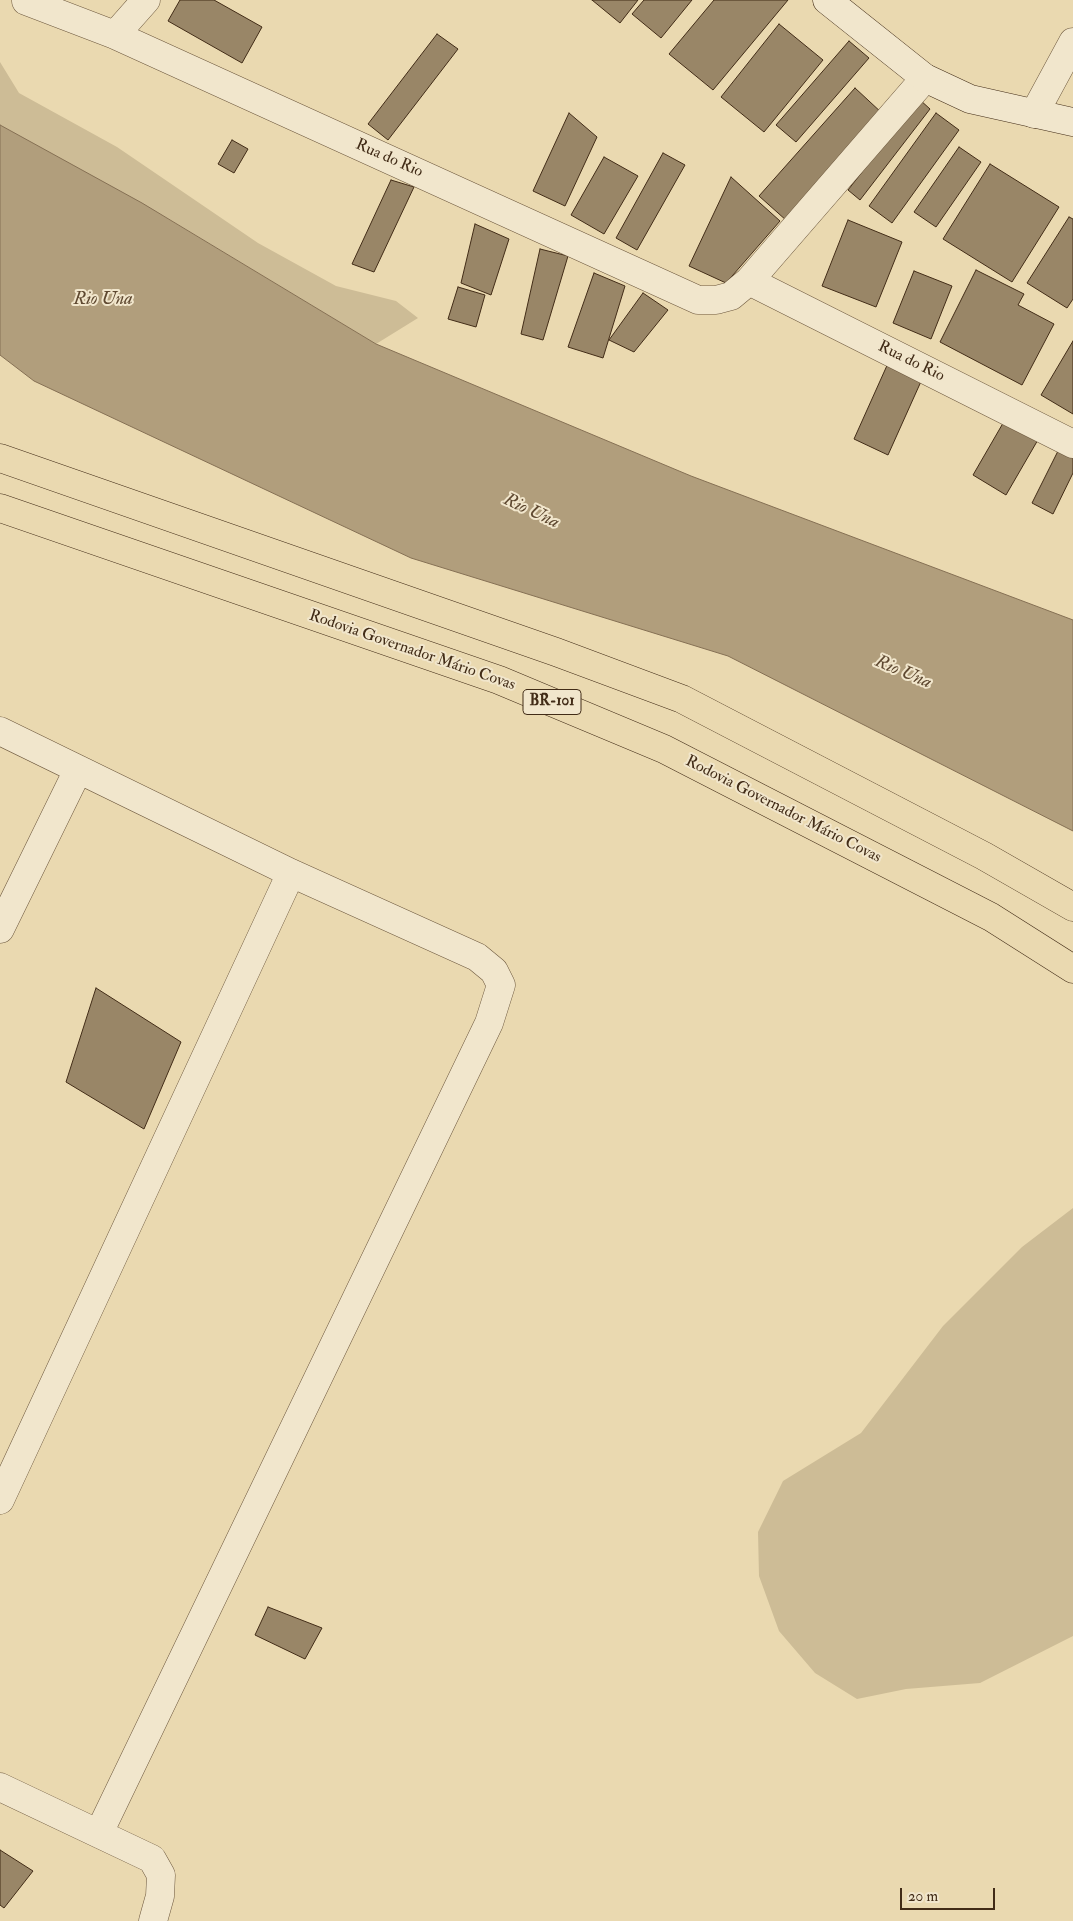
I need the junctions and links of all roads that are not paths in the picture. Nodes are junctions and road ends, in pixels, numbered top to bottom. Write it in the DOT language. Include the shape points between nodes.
graph roads {
  1 [pos="146,0"];
  2 [pos="827,0"];
  3 [pos="26,1"];
  4 [pos="115,35"];
  5 [pos="1073,42"];
  6 [pos="925,78"];
  7 [pos="1034,114"];
  8 [pos="1073,122"];
  9 [pos="749,282"];
  10 [pos="1073,444"];
  11 [pos="0,458"];
  12 [pos="0,508"];
  13 [pos="0,732"];
  14 [pos="78,770"];
  15 [pos="291,873"];
  16 [pos="1073,907"];
  17 [pos="0,929"];
  18 [pos="1073,969"];
  19 [pos="0,1500"];
  20 [pos="0,1787"];
  21 [pos="99,1833"];
  22 [pos="153,1921"];
  1 -- 4 [label="street"];
  2 -- 6 [label="street"];
  3 -- 4 [label="street, Rua do Rio"];
  4 -- 9 [label="street, Rua do Rio" via="698,300 731,296"];
  5 -- 7 [label="street"];
  6 -- 7 [label="street" via="970,99"];
  6 -- 9 [label="street, Rua do Rio"];
  7 -- 8 [label="street"];
  9 -- 10 [label="street, Rua do Rio"];
  11 -- 16 [label="highway" via="547,648 682,699 984,856"];
  12 -- 18 [label="highway, Rodovia Governador Mário Covas / BR-101" via="499,680 664,749 991,917"];
  13 -- 14 [label="street"];
  14 -- 15 [label="street"];
  14 -- 17 [label="street"];
  15 -- 19 [label="street"];
  15 -- 21 [label="street" via="477,958 494,971 501,985 485,1032"];
  20 -- 21 [label="street"];
  21 -- 22 [label="street" via="152,1859 161,1875 160,1896"];
}
